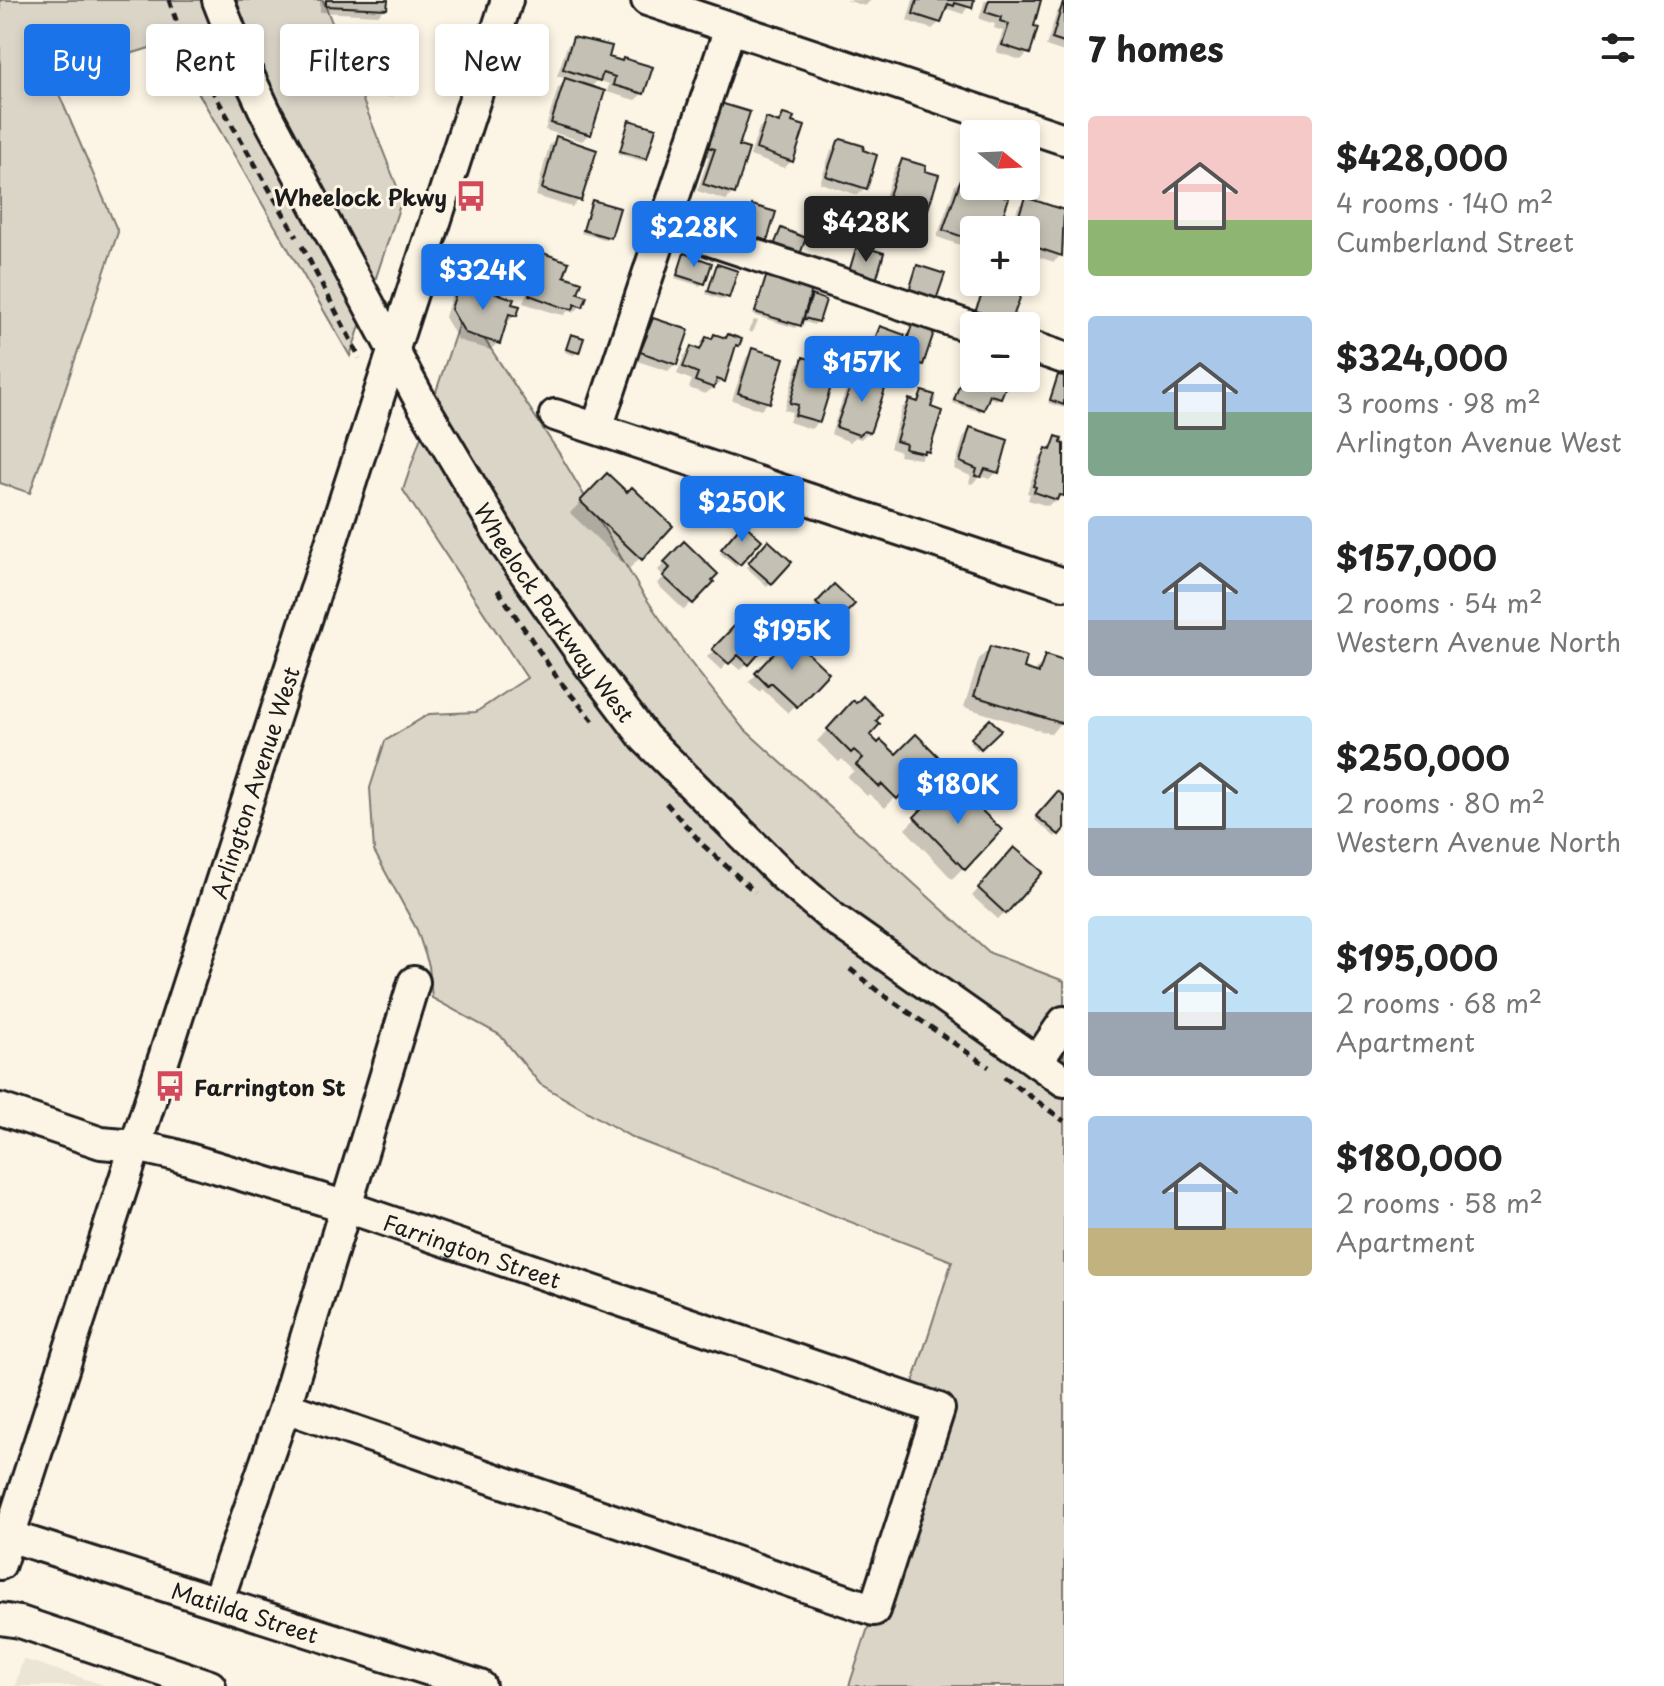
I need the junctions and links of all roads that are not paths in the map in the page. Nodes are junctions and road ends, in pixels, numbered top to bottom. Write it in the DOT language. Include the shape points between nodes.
graph roads {
  1 [pos="218,0"];
  2 [pos="507,0"];
  3 [pos="647,0"];
  4 [pos="730,28"];
  5 [pos="1064,139"];
  6 [pos="665,225"];
  7 [pos="960,323"];
  8 [pos="394,348"];
  9 [pos="1040,350"];
  10 [pos="1064,358"];
  11 [pos="555,415"];
  12 [pos="597,428"];
  13 [pos="1064,584"];
  14 [pos="414,982"];
  15 [pos="1064,1022"];
  16 [pos="1037,1062"];
  17 [pos="1064,1081"];
  18 [pos="0,1109"];
  19 [pos="136,1146"];
  20 [pos="344,1206"];
  21 [pos="285,1407"];
  22 [pos="4,1550"];
  23 [pos="217,1602"];
  24 [pos="0,1619"];
  25 [pos="210,1686"];
  26 [pos="480,1686"];
  1 -- 8 [label="street, Wheelock Parkway West" via="265,111"];
  2 -- 8 [label="street, Arlington Avenue West"];
  3 -- 4 [label="street"];
  4 -- 5 [label="street"];
  4 -- 6 [label="street"];
  6 -- 7 [label="street"];
  6 -- 12 [label="street"];
  8 -- 16 [label="street, Wheelock Parkway West" via="530,582 645,738 833,918"];
  8 -- 19 [label="street, Arlington Avenue West"];
  9 -- 10 [label="street"];
  11 -- 12 [label="street"];
  12 -- 13 [label="street"];
  14 -- 20 [label="street"];
  15 -- 16 [label="street"];
  16 -- 17 [label="street, Wheelock Parkway West"];
  18 -- 19 [label="street, Farrington Street" via="101,1143"];
  19 -- 20 [label="street, Farrington Street"];
  19 -- 22 [label="street, Arlington Avenue West"];
  20 -- 21 [label="street"];
  20 -- 21 [label="street, Farrington Street" via="939,1409 874,1610"];
  21 -- 23 [label="street"];
  22 -- 23 [label="street, Matilda Street"];
  23 -- 26 [label="street, Matilda Street"];
  24 -- 25 [label="street"];
}
